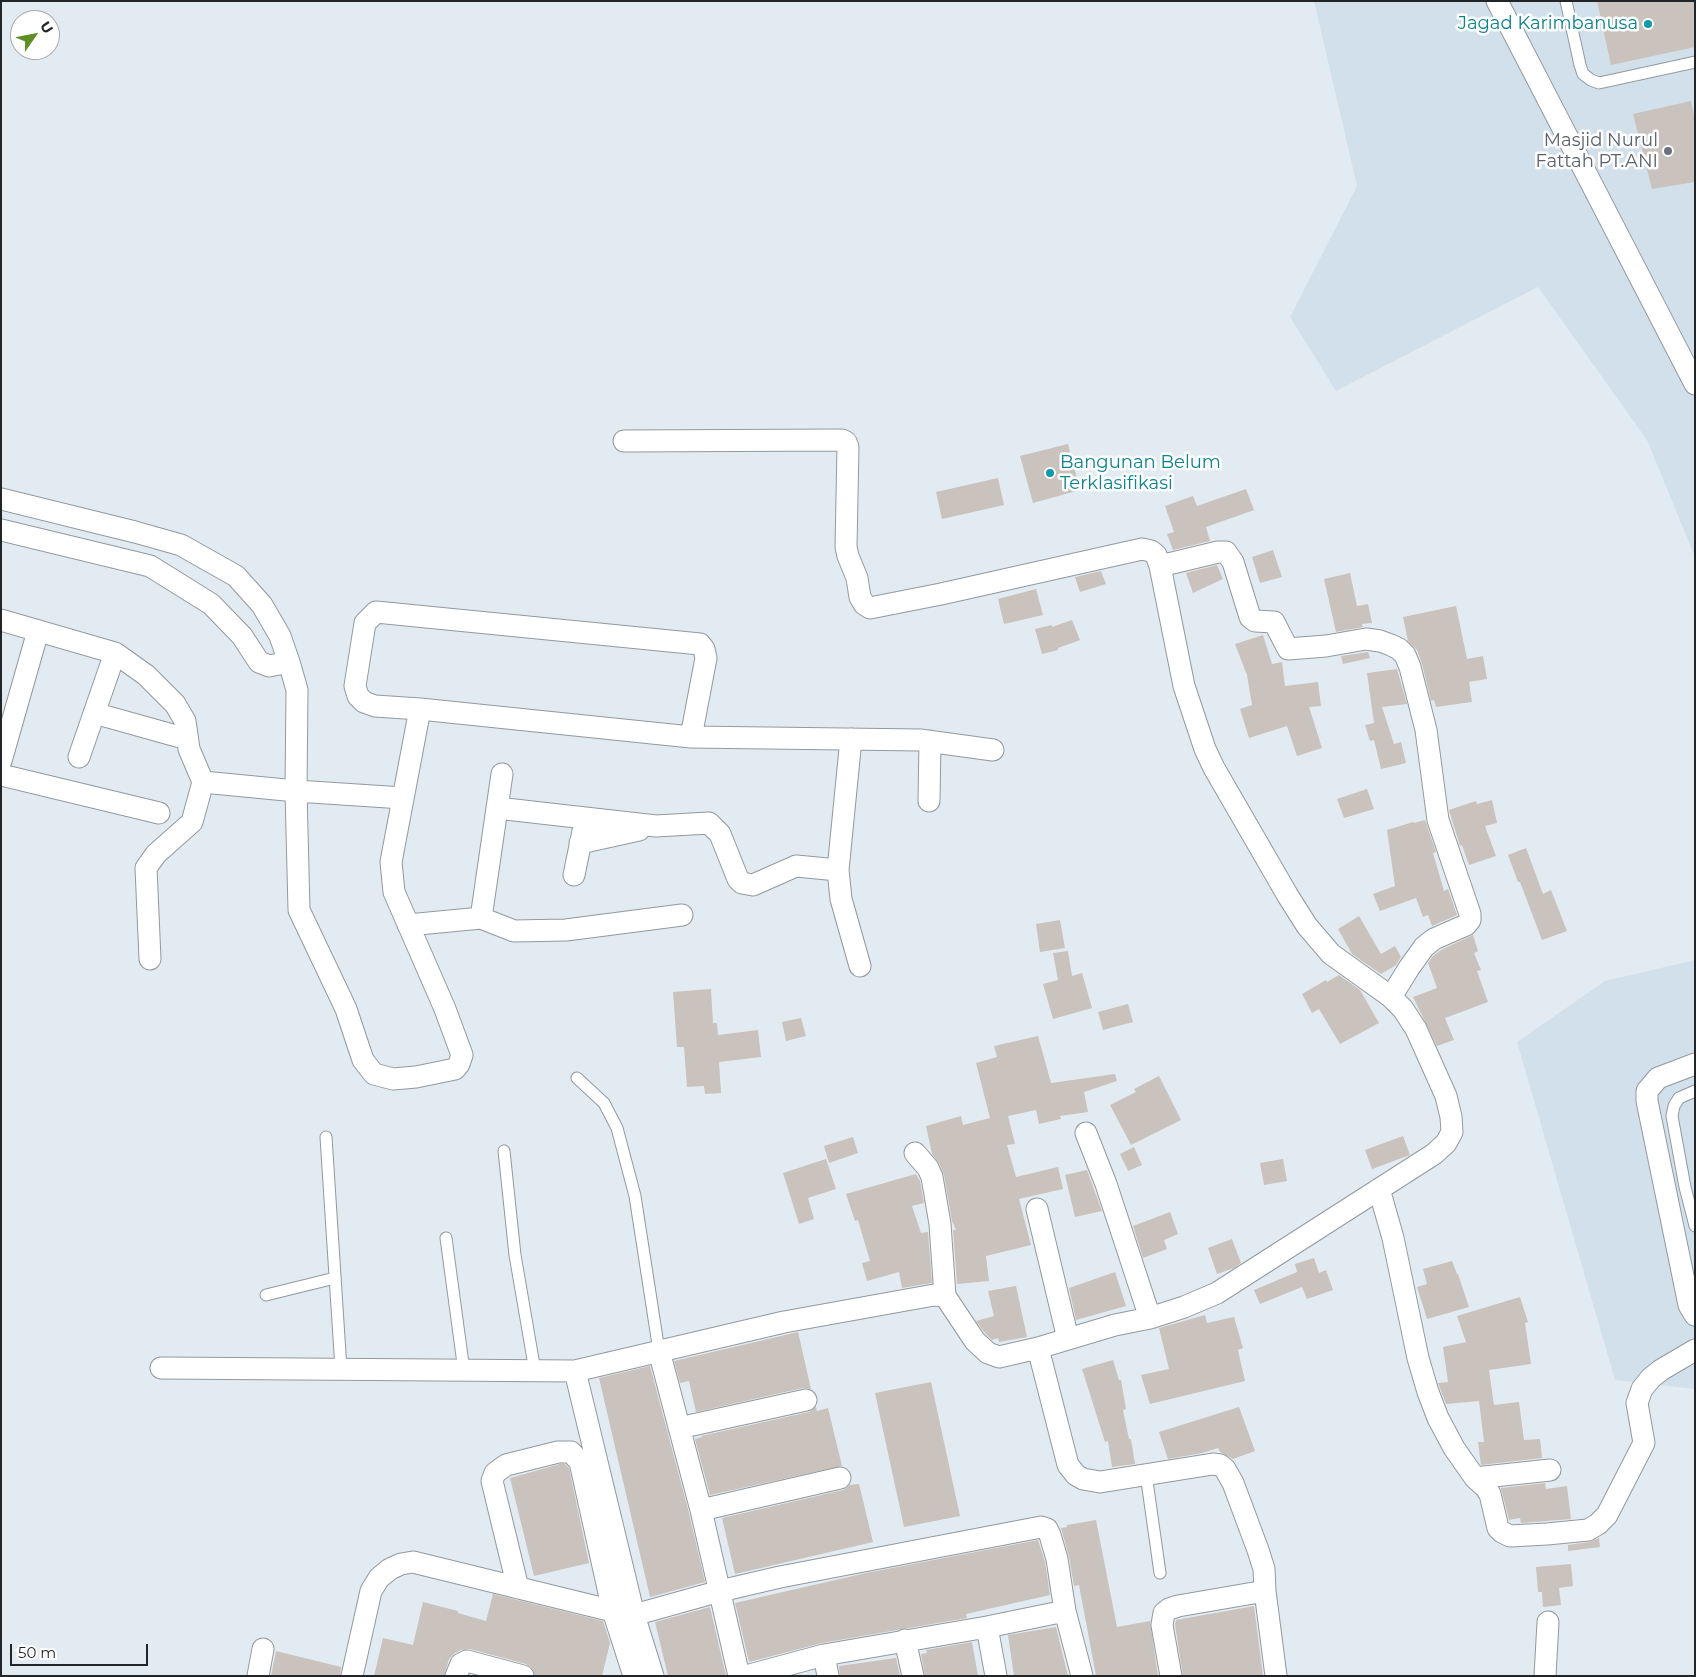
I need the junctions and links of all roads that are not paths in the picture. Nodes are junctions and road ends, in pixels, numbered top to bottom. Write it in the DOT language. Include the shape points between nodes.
graph roads {
  1 [pos="1497,1"];
  2 [pos="1566,1"];
  3 [pos="1695,62"];
  4 [pos="1695,384"];
  5 [pos="624,441"];
  6 [pos="1,499"];
  7 [pos="1,530"];
  8 [pos="1160,566"];
  9 [pos="1,620"];
  10 [pos="38,631"];
  11 [pos="114,652"];
  12 [pos="289,662"];
  13 [pos="420,709"];
  14 [pos="94,713"];
  15 [pos="692,737"];
  16 [pos="187,739"];
  17 [pos="851,739"];
  18 [pos="930,741"];
  19 [pos="993,750"];
  20 [pos="80,756"];
  21 [pos="1,761"];
  22 [pos="502,774"];
  23 [pos="1,775"];
  24 [pos="203,782"];
  25 [pos="296,791"];
  26 [pos="403,798"];
  27 [pos="929,801"];
  28 [pos="497,808"];
  29 [pos="159,813"];
  30 [pos="585,818"];
  31 [pos="656,826"];
  32 [pos="580,843"];
  33 [pos="838,870"];
  34 [pos="574,875"];
  35 [pos="682,915"];
  36 [pos="481,918"];
  37 [pos="408,925"];
  38 [pos="150,959"];
  39 [pos="860,966"];
  40 [pos="1391,997"];
  41 [pos="1695,1064"];
  42 [pos="577,1078"];
  43 [pos="1695,1091"];
  44 [pos="1086,1133"];
  45 [pos="326,1137"];
  46 [pos="504,1151"];
  47 [pos="916,1153"];
  48 [pos="1379,1189"];
  49 [pos="1037,1209"];
  50 [pos="1695,1226"];
  51 [pos="446,1238"];
  52 [pos="335,1278"];
  53 [pos="266,1295"];
  54 [pos="945,1296"];
  55 [pos="1695,1315"];
  56 [pos="1150,1318"];
  57 [pos="1068,1339"];
  58 [pos="1038,1348"];
  59 [pos="1695,1350"];
  60 [pos="659,1351"];
  61 [pos="161,1368"];
  62 [pos="341,1369"];
  63 [pos="575,1370"];
  64 [pos="464,1371"];
  65 [pos="535,1371"];
  66 [pos="806,1400"];
  67 [pos="679,1428"];
  68 [pos="1550,1470"];
  69 [pos="1146,1474"];
  70 [pos="840,1478"];
  71 [pos="1475,1478"];
  72 [pos="701,1510"];
  73 [pos="1160,1573"];
  74 [pos="518,1588"];
  75 [pos="720,1591"];
  76 [pos="1265,1591"];
  77 [pos="613,1611"];
  78 [pos="1065,1611"];
  79 [pos="634,1615"];
  80 [pos="1548,1622"];
  81 [pos="987,1627"];
  82 [pos="905,1640"];
  83 [pos="262,1649"];
  84 [pos="824,1655"];
  85 [pos="258,1676"];
  86 [pos="352,1676"];
  87 [pos="456,1676"];
  88 [pos="523,1676"];
  89 [pos="634,1676"];
  90 [pos="653,1676"];
  91 [pos="739,1676"];
  92 [pos="746,1676"];
  93 [pos="828,1676"];
  94 [pos="913,1676"];
  95 [pos="996,1676"];
  96 [pos="1082,1676"];
  97 [pos="1171,1676"];
  98 [pos="1276,1676"];
  99 [pos="1545,1676"];
  1 -- 4 [label="street"];
  2 -- 3 [label="lane" via="1580,65 1591,80 1600,83"];
  5 -- 8 [label="street" via="846,442 846,547 860,597 870,608 1142,549 1156,555"];
  6 -- 12 [label="street" via="181,545 236,576 262,605 280,636"];
  7 -- 12 [label="street" via="150,566 210,604 242,636 259,662 269,666"];
  8 -- 40 [label="street" via="1184,686 1214,768 1307,926 1331,954"];
  8 -- 40 [label="street" via="1226,552 1233,562 1250,617 1255,621 1274,622 1288,649 1366,639 1391,645 1404,655 1426,730 1438,820 1470,920 1424,947"];
  9 -- 10 [label="street"];
  10 -- 11 [label="street"];
  10 -- 21 [label="street"];
  11 -- 14 [label="street"];
  11 -- 16 [label="street" via="146,675 175,704 185,721"];
  12 -- 25 [label="street" via="297,690"];
  13 -- 15 [label="street"];
  13 -- 15 [label="street" via="375,706 358,696 355,686 364,623 376,612 700,644 706,658"];
  13 -- 26 [label="street"];
  14 -- 16 [label="street"];
  14 -- 20 [label="street"];
  15 -- 17 [label="street"];
  16 -- 24 [label="street"];
  17 -- 18 [label="street"];
  17 -- 33 [label="street"];
  18 -- 19 [label="street"];
  18 -- 27 [label="street"];
  22 -- 28 [label="street"];
  23 -- 29 [label="street"];
  24 -- 25 [label="street"];
  24 -- 38 [label="street" via="192,822 156,854 146,868"];
  25 -- 26 [label="street"];
  25 -- 37 [label="street" via="299,910 346,1009 363,1060 374,1074 393,1079 455,1069 462,1055"];
  26 -- 37 [label="street" via="391,862 394,892"];
  28 -- 30 [label="street"];
  28 -- 36 [label="street"];
  30 -- 31 [label="street"];
  30 -- 32 [label="street"];
  31 -- 32 [label="street"];
  31 -- 33 [label="street" via="709,823 720,834 742,884 753,885 796,866"];
  32 -- 34 [label="street"];
  33 -- 39 [label="street" via="841,899"];
  35 -- 36 [label="street" via="566,930 514,931"];
  36 -- 37 [label="street"];
  40 -- 48 [label="street" via="1416,1029 1428,1054 1446,1096 1452,1132 1434,1154"];
  41 -- 55 [label="street" via="1658,1078 1647,1090 1647,1101 1689,1305"];
  42 -- 60 [label="lane" via="604,1103 618,1128 635,1196"];
  43 -- 50 [label="lane" via="1679,1098 1672,1116"];
  44 -- 56 [label="street"];
  45 -- 52 [label="lane"];
  46 -- 65 [label="lane" via="516,1255"];
  47 -- 54 [label="street" via="932,1177 940,1224"];
  48 -- 56 [label="street" via="1218,1293"];
  48 -- 71 [label="street" via="1428,1392 1454,1448"];
  49 -- 57 [label="street"];
  51 -- 64 [label="lane"];
  52 -- 53 [label="lane"];
  52 -- 62 [label="lane"];
  54 -- 58 [label="street" via="988,1353 999,1357"];
  54 -- 60 [label="street" via="922,1296 784,1322"];
  56 -- 57 [label="street"];
  57 -- 58 [label="street"];
  58 -- 69 [label="street" via="1068,1464 1076,1475 1100,1482"];
  59 -- 71 [label="street" via="1661,1370 1642,1389 1637,1403 1644,1443 1607,1515 1588,1530 1510,1536 1498,1528 1490,1494"];
  60 -- 63 [label="street"];
  60 -- 67 [label="street"];
  61 -- 62 [label="street"];
  62 -- 64 [label="street"];
  63 -- 65 [label="street"];
  63 -- 79 [label="street"];
  64 -- 65 [label="street"];
  66 -- 67 [label="street"];
  67 -- 72 [label="street"];
  68 -- 71 [label="street"];
  69 -- 73 [label="lane"];
  69 -- 76 [label="street" via="1213,1464 1225,1469 1258,1550 1264,1569"];
  70 -- 72 [label="street"];
  72 -- 75 [label="street"];
  74 -- 77 [label="street"];
  74 -- 77 [label="street" via="492,1481 495,1473 506,1465 558,1452 571,1452 580,1462"];
  74 -- 86 [label="street" via="413,1562 390,1569 371,1591"];
  75 -- 78 [label="street" via="1041,1527 1050,1535 1057,1559"];
  75 -- 79 [label="street"];
  75 -- 91 [label="street"];
  76 -- 97 [label="street" via="1178,1606 1164,1613 1162,1625"];
  76 -- 98 [label="street"];
  77 -- 89 [label="street"];
  78 -- 81 [label="street"];
  78 -- 96 [label="street"];
  79 -- 90 [label="street"];
  80 -- 99 [label="street"];
  81 -- 82 [label="street"];
  81 -- 95 [label="street"];
  82 -- 84 [label="street"];
  82 -- 94 [label="street"];
  83 -- 85 [label="street"];
  84 -- 92 [label="street"];
  84 -- 93 [label="street"];
  87 -- 88 [label="street" via="461,1664 467,1661"];
}
